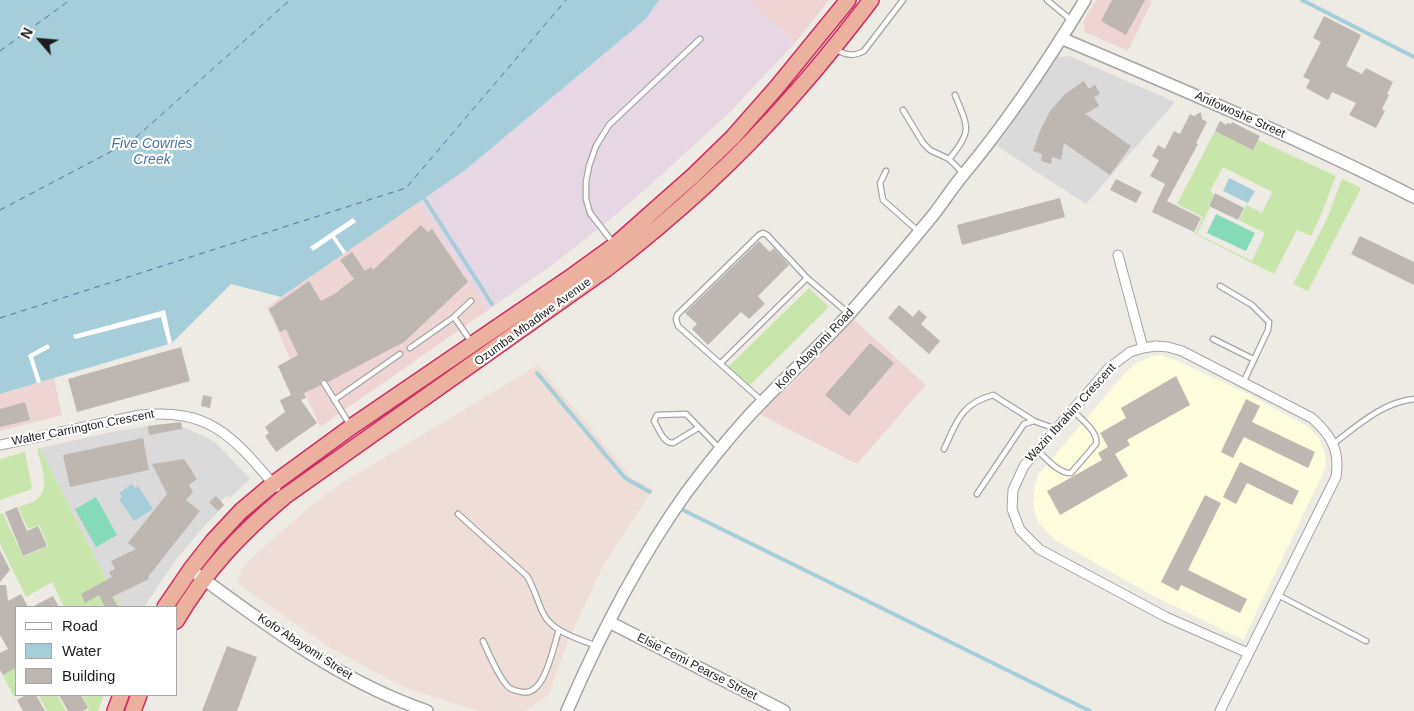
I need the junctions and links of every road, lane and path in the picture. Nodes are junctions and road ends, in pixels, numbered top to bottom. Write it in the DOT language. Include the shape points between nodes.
graph roads {
  1 [pos="848,0"];
  2 [pos="871,0"];
  3 [pos="903,0"];
  4 [pos="1047,0"];
  5 [pos="1085,0"];
  6 [pos="1073,20"];
  7 [pos="700,39"];
  8 [pos="1062,39"];
  9 [pos="833,48"];
  10 [pos="955,95"];
  11 [pos="904,110"];
  12 [pos="949,159"];
  13 [pos="886,170"];
  14 [pos="964,174"];
  15 [pos="1414,197"];
  16 [pos="919,231"];
  17 [pos="615,245"];
  18 [pos="1118,255"];
  19 [pos="807,278"];
  20 [pos="1220,286"];
  21 [pos="471,300"];
  22 [pos="849,314"];
  23 [pos="454,317"];
  24 [pos="1213,339"];
  25 [pos="473,344"];
  26 [pos="410,348"];
  27 [pos="1143,348"];
  28 [pos="400,354"];
  29 [pos="1253,359"];
  30 [pos="721,363"];
  31 [pos="324,383"];
  32 [pos="1243,383"];
  33 [pos="1414,399"];
  34 [pos="334,400"];
  35 [pos="762,402"];
  36 [pos="1072,410"];
  37 [pos="1034,421"];
  38 [pos="351,427"];
  39 [pos="698,428"];
  40 [pos="1056,429"];
  41 [pos="1333,444"];
  42 [pos="0,445"];
  43 [pos="720,449"];
  44 [pos="944,449"];
  45 [pos="1037,450"];
  46 [pos="273,484"];
  47 [pos="977,494"];
  48 [pos="284,497"];
  49 [pos="458,514"];
  50 [pos="191,569"];
  51 [pos="204,579"];
  52 [pos="1277,595"];
  53 [pos="166,606"];
  54 [pos="178,618"];
  55 [pos="609,622"];
  56 [pos="559,630"];
  57 [pos="1366,640"];
  58 [pos="483,642"];
  59 [pos="596,646"];
  60 [pos="1248,653"];
  61 [pos="121,696"];
  62 [pos="139,696"];
  63 [pos="780,710"];
  64 [pos="115,711"];
  65 [pos="133,711"];
  66 [pos="427,711"];
  67 [pos="567,711"];
  68 [pos="1220,711"];
  1 -- 17 [label="highway, Ozumba Mbadiwe Avenue" via="733,137"];
  2 -- 9 [label="highway, Ozumba Mbadiwe Avenue"];
  3 -- 9 [label="lane" via="864,51 849,56"];
  4 -- 6 [label="lane"];
  5 -- 6 [label="street, Kofo Abayomi Road"];
  6 -- 8 [label="street, Kofo Abayomi Road"];
  7 -- 17 [label="lane" via="609,125 596,146 589,166 586,199 590,214"];
  8 -- 14 [label="street, Kofo Abayomi Road"];
  8 -- 15 [label="street, Anifowoshe Street" via="1261,124"];
  9 -- 48 [label="highway, Ozumba Mbadiwe Avenue" via="751,142 647,238"];
  10 -- 12 [label="lane" via="966,126 966,136"];
  11 -- 12 [label="lane" via="923,143"];
  12 -- 14 [label="lane"];
  13 -- 16 [label="lane" via="880,183 883,200"];
  14 -- 16 [label="street, Kofo Abayomi Road"];
  16 -- 22 [label="street, Kofo Abayomi Road"];
  17 -- 25 [label="highway, Ozumba Mbadiwe Avenue"];
  18 -- 27 [label="street"];
  19 -- 22 [label="lane"];
  19 -- 30 [label="lane"];
  19 -- 30 [label="lane" via="763,233 677,315 678,326"];
  20 -- 29 [label="lane" via="1252,305 1269,322"];
  21 -- 23 [label="lane"];
  22 -- 35 [label="street, Kofo Abayomi Road"];
  23 -- 25 [label="lane"];
  23 -- 26 [label="lane"];
  24 -- 29 [label="lane"];
  25 -- 38 [label="highway, Ozumba Mbadiwe Avenue"];
  27 -- 32 [label="street, Waziri Ibrahim Crescent" via="1168,347"];
  27 -- 36 [label="street, Waziri Ibrahim Crescent" via="1130,352 1109,368"];
  28 -- 34 [label="lane"];
  29 -- 32 [label="lane"];
  30 -- 35 [label="lane"];
  31 -- 34 [label="lane"];
  32 -- 41 [label="street, Waziri Ibrahim Crescent" via="1312,418 1325,430"];
  33 -- 41 [label="lane" via="1395,402"];
  34 -- 38 [label="lane"];
  35 -- 43 [label="street, Kofo Abayomi Road"];
  36 -- 40 [label="street, Waziri Ibrahim Crescent"];
  36 -- 45 [label="lane" via="1096,435 1097,441 1071,473 1062,472"];
  37 -- 40 [label="lane"];
  37 -- 44 [label="lane" via="993,395 980,399 966,407"];
  37 -- 47 [label="lane" via="1024,424"];
  38 -- 46 [label="highway, Ozumba Mbadiwe Avenue"];
  39 -- 39 [label="lane" via="669,443 654,421 658,415 686,414"];
  39 -- 43 [label="lane"];
  40 -- 45 [label="street, Waziri Ibrahim Crescent"];
  41 -- 52 [label="street, Waziri Ibrahim Crescent" via="1338,464 1336,477"];
  42 -- 46 [label="street, Walter Carrington Crescent" via="140,415 185,415 202,420 232,438"];
  43 -- 55 [label="street, Kofo Abayomi Road" via="662,529"];
  45 -- 60 [label="street, Waziri Ibrahim Crescent" via="1024,466 1014,490 1012,509 1020,530 1039,549 1166,617"];
  46 -- 48 [label="street, Walter Carrington Crescent"];
  46 -- 50 [label="highway, Ozumba Mbadiwe Avenue" via="241,511"];
  48 -- 51 [label="highway, Ozumba Mbadiwe Avenue" via="251,525"];
  49 -- 56 [label="lane" via="527,576 543,614"];
  50 -- 51 [label="street, Kofo Abayomi Street"];
  50 -- 53 [label="highway, Ozumba Mbadiwe Avenue"];
  51 -- 54 [label="highway, Ozumba Mbadiwe Avenue"];
  51 -- 66 [label="street, Kofo Abayomi Street" via="341,673"];
  52 -- 57 [label="lane"];
  52 -- 60 [label="street, Waziri Ibrahim Crescent"];
  55 -- 59 [label="street, Kofo Abayomi Road"];
  55 -- 63 [label="street, Elsie Femi Pearse Street"];
  56 -- 58 [label="lane" via="545,675 533,691 525,693 514,691 505,684"];
  56 -- 59 [label="lane"];
  59 -- 67 [label="street, Kofo Abayomi Road"];
  60 -- 68 [label="street, Waziri Ibrahim Crescent"];
  61 -- 64 [label="highway"];
  62 -- 65 [label="highway"];
}
